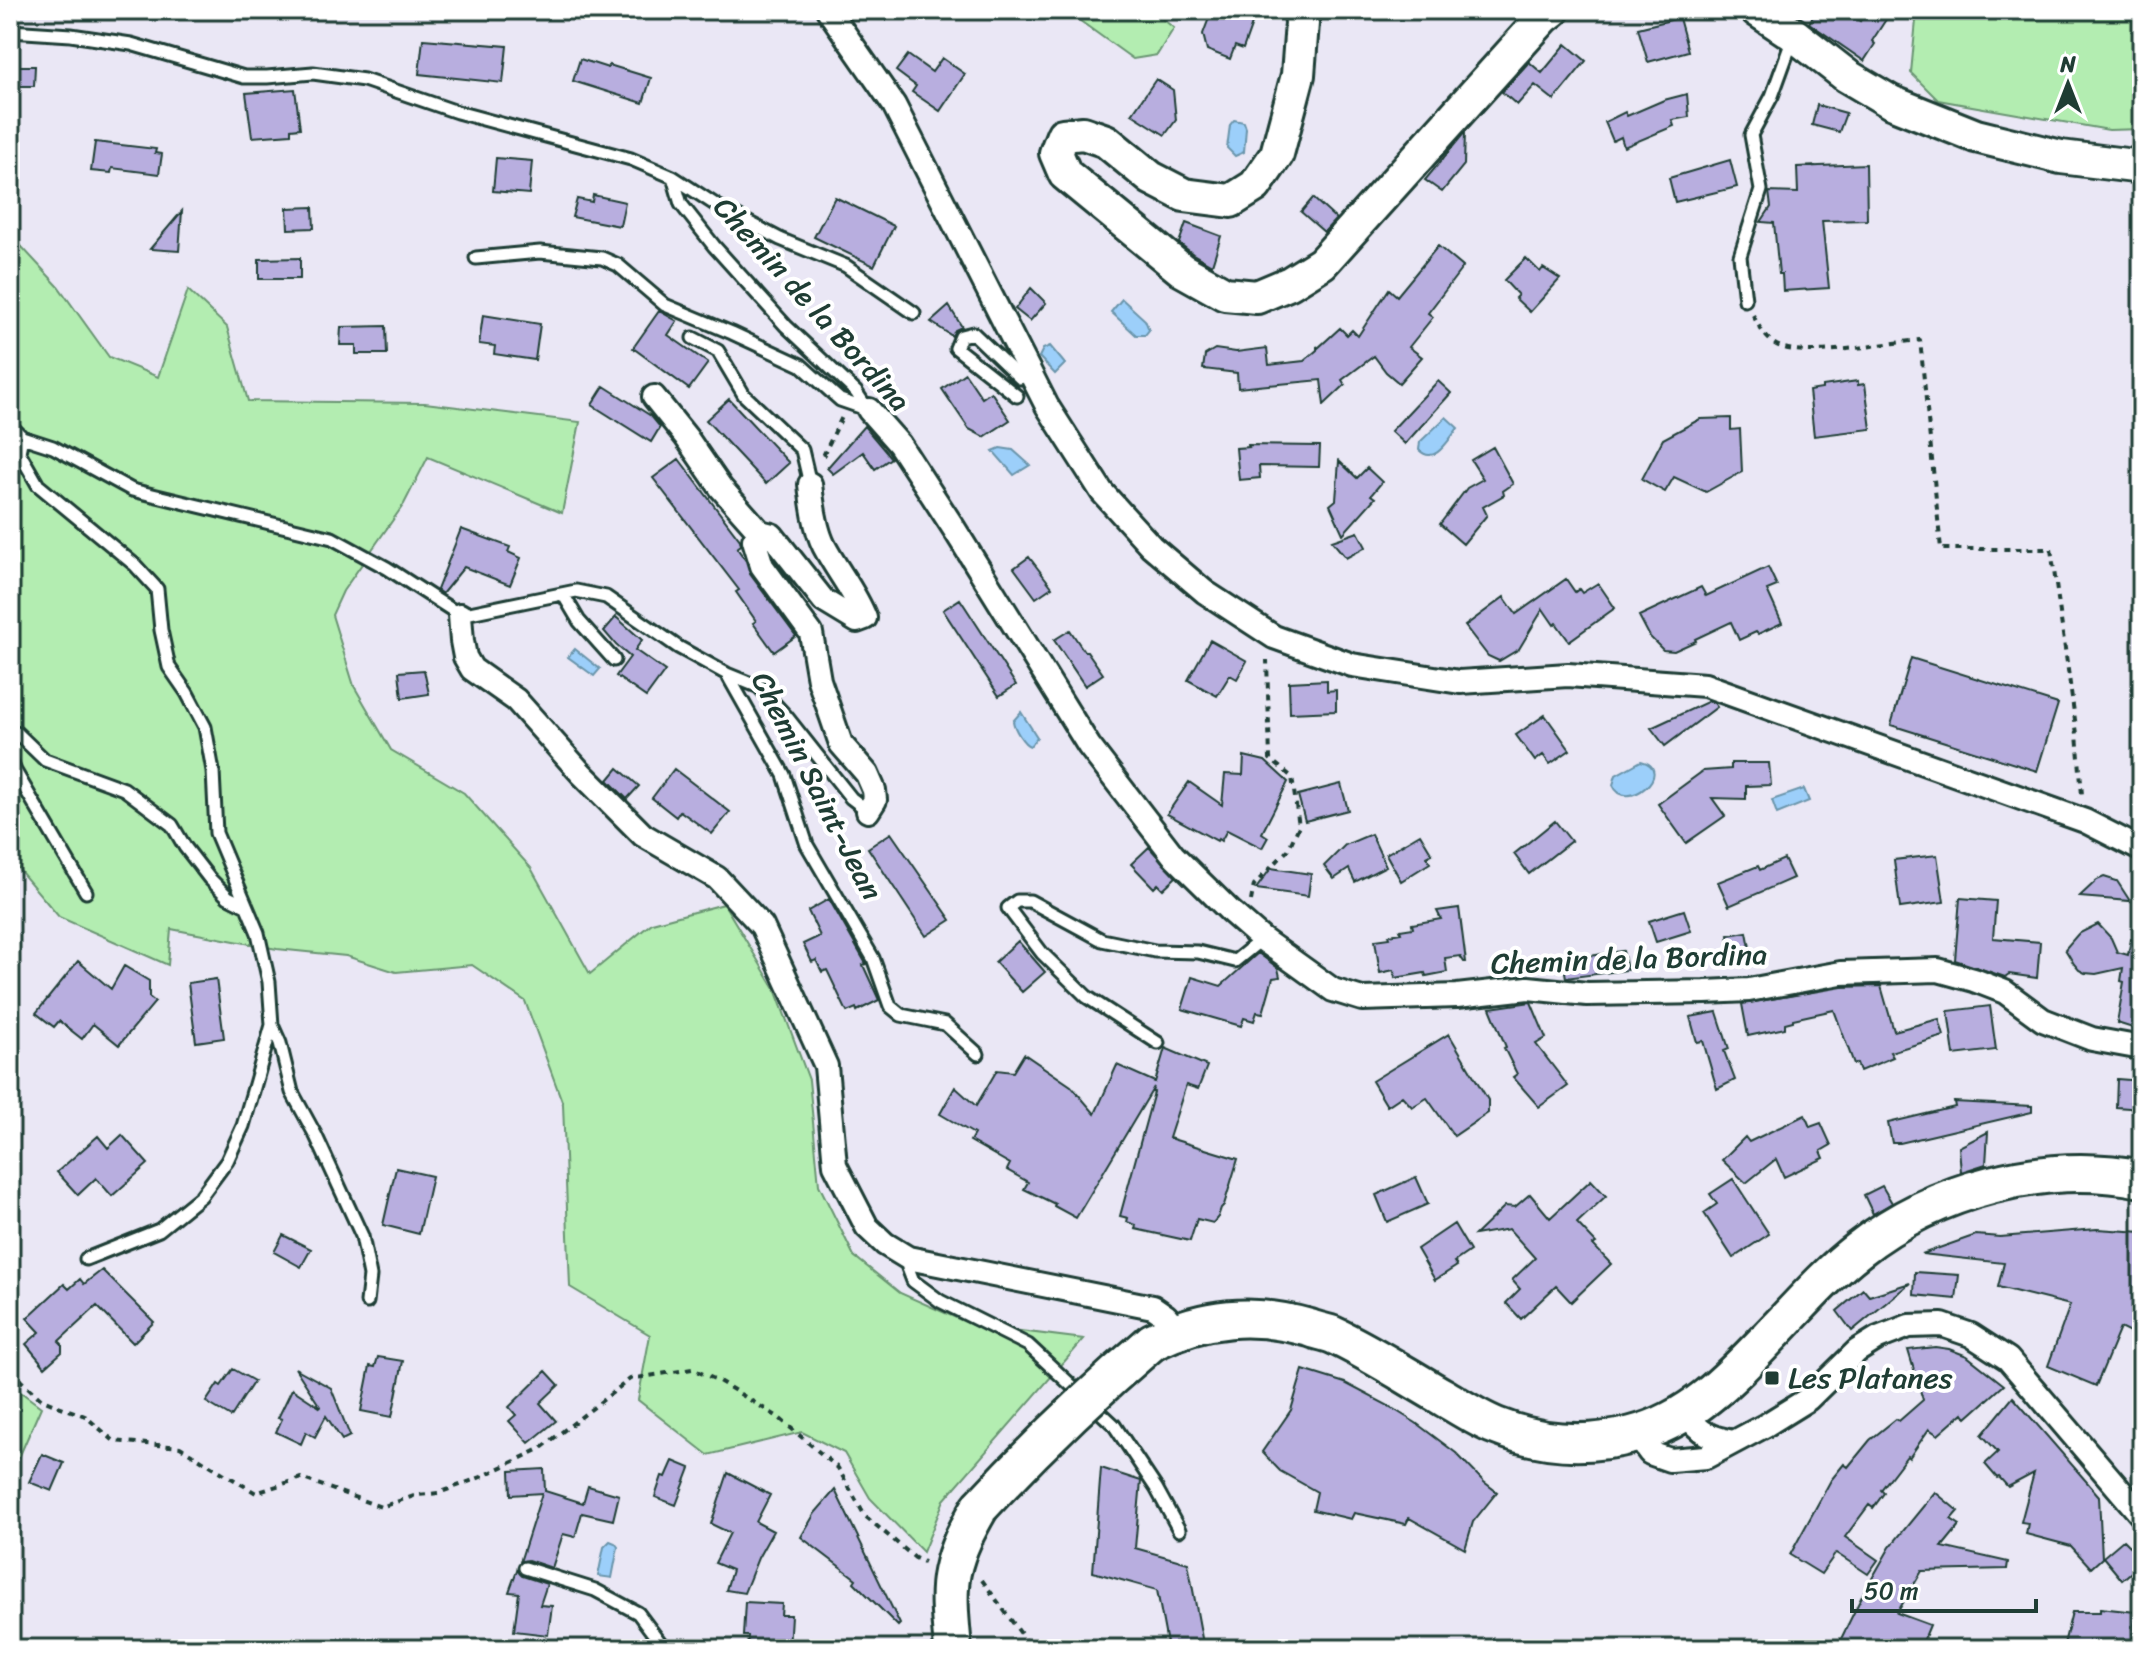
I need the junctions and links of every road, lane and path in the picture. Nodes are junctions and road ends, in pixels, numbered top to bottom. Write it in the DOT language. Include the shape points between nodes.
graph roads {
  1 [pos="828,10"];
  2 [pos="1301,10"];
  3 [pos="1553,10"];
  4 [pos="1757,10"];
  5 [pos="10,31"];
  6 [pos="1793,34"];
  7 [pos="2142,167"];
  8 [pos="673,177"];
  9 [pos="476,258"];
  10 [pos="1745,300"];
  11 [pos="914,313"];
  12 [pos="693,338"];
  13 [pos="1030,374"];
  14 [pos="1017,396"];
  15 [pos="654,397"];
  16 [pos="859,407"];
  17 [pos="10,425"];
  18 [pos="22,437"];
  19 [pos="810,484"];
  20 [pos="760,532"];
  21 [pos="563,594"];
  22 [pos="460,615"];
  23 [pos="1267,632"];
  24 [pos="614,660"];
  25 [pos="727,674"];
  26 [pos="10,734"];
  27 [pos="10,759"];
  28 [pos="868,811"];
  29 [pos="2085,821"];
  30 [pos="2142,850"];
  31 [pos="86,892"];
  32 [pos="246,906"];
  33 [pos="1257,934"];
  34 [pos="272,1025"];
  35 [pos="1158,1043"];
  36 [pos="2142,1048"];
  37 [pos="978,1054"];
  38 [pos="2142,1179"];
  39 [pos="908,1258"];
  40 [pos="86,1259"];
  41 [pos="367,1302"];
  42 [pos="1164,1335"];
  43 [pos="10,1371"];
  44 [pos="1686,1414"];
  45 [pos="1636,1434"];
  46 [pos="1733,1442"];
  47 [pos="2142,1516"];
  48 [pos="1179,1530"];
  49 [pos="525,1568"];
  50 [pos="951,1574"];
  51 [pos="665,1649"];
  52 [pos="953,1649"];
  53 [pos="1032,1649"];
  1 -- 13 [label="street" via="894,105"];
  2 -- 3 [label="street" via="1298,75 1277,154 1255,186 1231,201 1184,195 1151,178 1106,141 1083,133 1063,135 1056,153 1065,174 1182,270 1225,294 1257,297 1322,263"];
  4 -- 6 [label="street"];
  5 -- 8 [label="lane" via="131,44 244,77 313,73 364,80 457,112 631,159"];
  6 -- 7 [label="street" via="1891,102 1976,136 2061,157"];
  6 -- 10 [label="lane" via="1772,96 1751,135 1761,190 1740,256"];
  8 -- 11 [label="lane" via="780,239 846,266"];
  8 -- 16 [label="lane, Chemin de la Bordina" via="681,204 714,246 786,326 856,392"];
  9 -- 16 [label="lane" via="540,252 602,258 665,305 801,365 840,400"];
  10 -- 29 [label="path" via="1762,332 1779,347 1816,351 1920,340 1941,549 2051,549"];
  12 -- 19 [label="lane" via="718,351 744,395 802,450"];
  13 -- 14 [label="lane" via="1020,378 973,333 961,336 956,348"];
  13 -- 23 [label="street" via="1102,492 1151,546 1205,592"];
  15 -- 20 [label="street"];
  16 -- 19 [label="path"];
  16 -- 33 [label="street, Chemin de la Bordina" via="899,444 1089,746 1173,855"];
  17 -- 18 [label="lane"];
  18 -- 22 [label="lane" via="53,447 132,490 332,538"];
  18 -- 32 [label="lane" via="19,452 38,485 157,589 169,667 205,727 216,833"];
  19 -- 20 [label="street" via="823,543 865,618 857,621 824,601 772,535"];
  20 -- 28 [label="street, Chemin Saint-Jean" via="754,540 762,566 811,633 819,680 841,744 874,790"];
  21 -- 22 [label="lane, Chemin Saint-Jean"];
  21 -- 24 [label="lane"];
  21 -- 25 [label="lane, Chemin Saint-Jean" via="606,597"];
  22 -- 39 [label="street" via="465,657 472,669 516,700 643,835 717,878 762,926 826,1066 835,1165 867,1227"];
  23 -- 29 [label="street" via="1352,665 1460,682 1568,675 1705,685"];
  23 -- 33 [label="path" via="1270,759 1292,777 1299,826 1288,850 1254,885 1250,904"];
  25 -- 28 [label="lane, Chemin Saint-Jean" via="759,687 851,798"];
  25 -- 37 [label="lane, Chemin Saint-Jean" via="784,775 807,845 873,958 890,1006 901,1015 945,1024"];
  26 -- 32 [label="lane" via="17,733 45,760 124,789 172,825 209,878"];
  27 -- 31 [label="lane"];
  29 -- 30 [label="street"];
  32 -- 34 [label="lane" via="269,982"];
  33 -- 35 [label="lane" via="1235,961 1102,940 1030,901 1008,908 1042,953 1087,997"];
  33 -- 36 [label="street, Chemin de la Bordina" via="1333,990 1362,999 1528,988 1587,994 1749,990 1841,973 1938,970 2005,992 2043,1020 2092,1039"];
  34 -- 40 [label="lane" via="243,1126 227,1161 201,1196 159,1230"];
  34 -- 41 [label="lane" via="292,1092 362,1236 370,1276"];
  38 -- 44 [label="main road" via="2078,1173 2031,1177 1975,1189 1895,1224 1830,1274 1732,1375"];
  39 -- 42 [label="street" via="1153,1307 1166,1316"];
  39 -- 48 [label="lane" via="913,1281 940,1301 1028,1345 1114,1425"];
  42 -- 45 [label="main road" via="1211,1320 1292,1323 1331,1335 1494,1426 1558,1443"];
  42 -- 50 [label="main road, bridge" via="1124,1366 980,1507"];
  43 -- 50 [label="path" via="42,1400 85,1416 114,1441 180,1447 256,1493 301,1478 381,1507 439,1493 540,1449 630,1379 692,1369 778,1417 838,1468 865,1516 915,1558"];
  44 -- 45 [label="main road"];
  44 -- 46 [label="street" via="1709,1437"];
  45 -- 46 [label="street" via="1650,1453 1670,1460 1706,1457"];
  46 -- 47 [label="street" via="1808,1399 1878,1338 1909,1326 1942,1325 1971,1335 2008,1359"];
  49 -- 51 [label="lane" via="595,1590 638,1613"];
  50 -- 52 [label="main road"];
  50 -- 53 [label="path" via="984,1581"];
}
